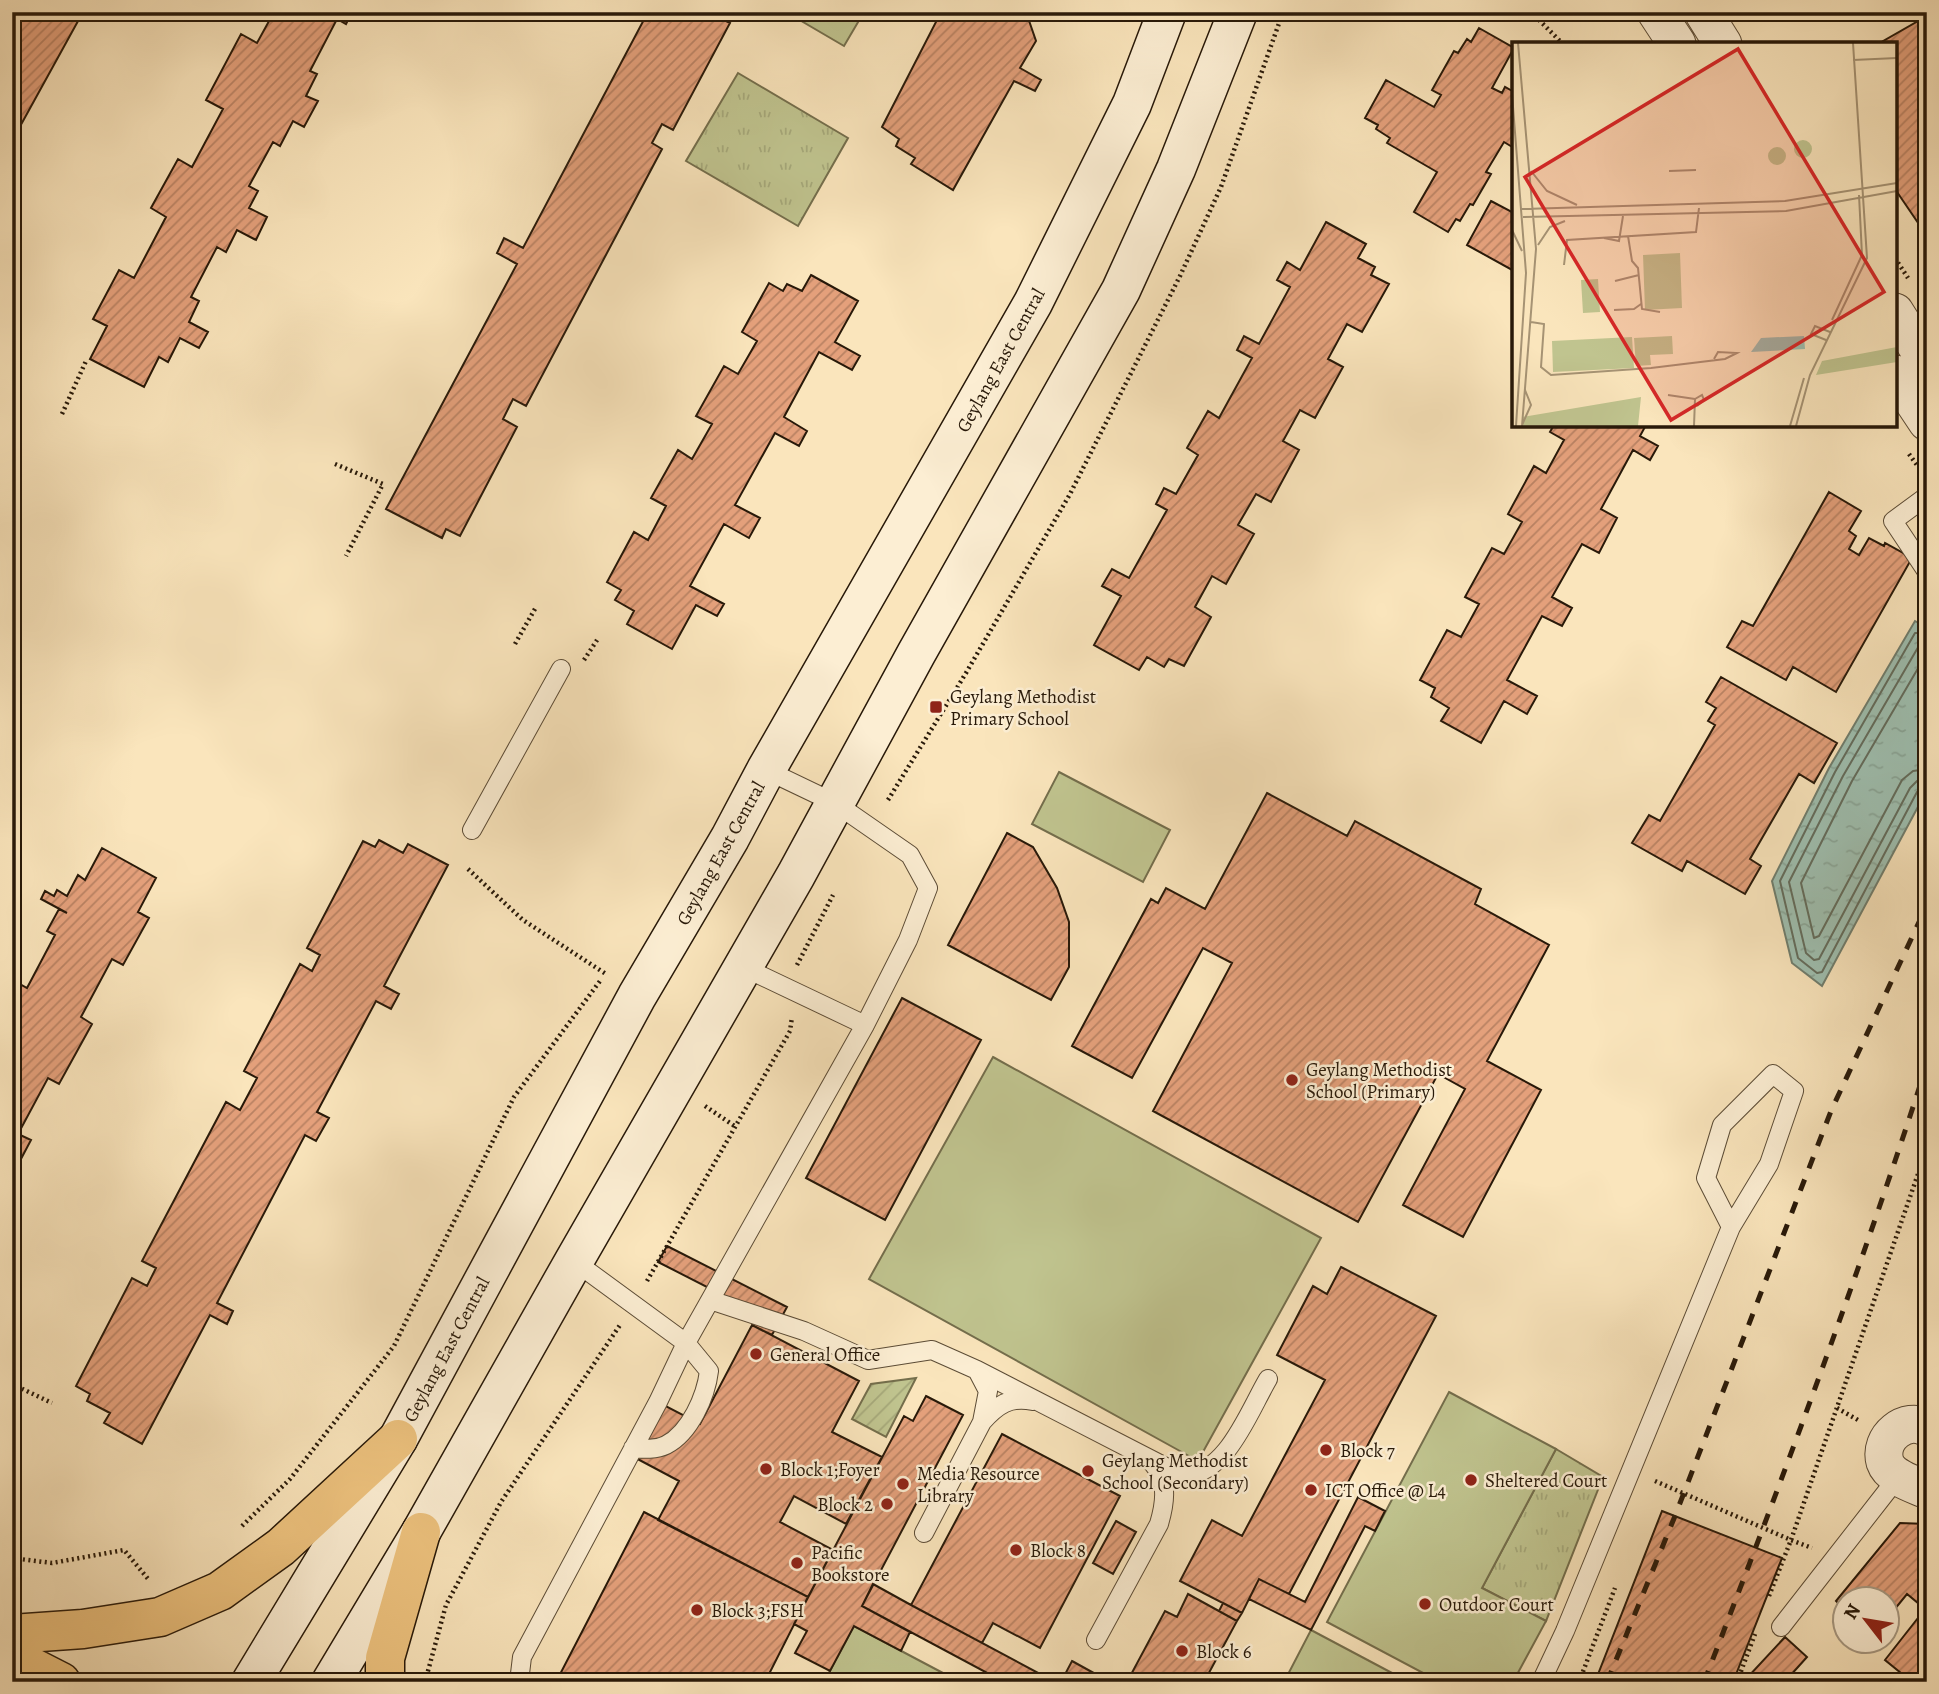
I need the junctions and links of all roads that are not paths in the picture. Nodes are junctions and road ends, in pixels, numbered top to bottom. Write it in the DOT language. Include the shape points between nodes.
graph roads {
  1 [pos="1167,12"];
  2 [pos="1238,12"];
  3 [pos="1656,12"];
  4 [pos="1703,12"];
  5 [pos="1676,42"];
  6 [pos="1722,42"];
  7 [pos="1897,315"];
  8 [pos="1927,363"];
  9 [pos="1897,377"];
  10 [pos="1927,422"];
  11 [pos="1927,496"];
  12 [pos="1927,572"];
  13 [pos="561,669"];
  14 [pos="766,770"];
  15 [pos="835,803"];
  16 [pos="472,830"];
  17 [pos="743,967"];
  18 [pos="865,1025"];
  19 [pos="1731,1227"];
  20 [pos="574,1261"];
  21 [pos="710,1300"];
  22 [pos="686,1343"];
  23 [pos="976,1370"];
  24 [pos="1268,1379"];
  25 [pos="1039,1402"];
  26 [pos="982,1422"];
  27 [pos="1927,1429"];
  28 [pos="398,1439"];
  29 [pos="633,1448"];
  30 [pos="1149,1458"];
  31 [pos="1912,1483"];
  32 [pos="421,1532"];
  33 [pos="924,1533"];
  34 [pos="1781,1627"];
  35 [pos="12,1634"];
  36 [pos="1096,1640"];
  37 [pos="12,1657"];
  38 [pos="61,1682"];
  39 [pos="251,1682"];
  40 [pos="331,1682"];
  41 [pos="385,1682"];
  42 [pos="519,1682"];
  43 [pos="1541,1682"];
  1 -- 14 [label="main road, Geylang East Central" via="1132,104 1045,280"];
  2 -- 15 [label="main road" via="1173,176 1121,290"];
  3 -- 5 [label="street"];
  4 -- 6 [label="street"];
  7 -- 8 [label="street"];
  9 -- 10 [label="street"];
  11 -- 12 [label="lane" via="1893,521"];
  13 -- 16 [label="lane"];
  14 -- 15 [label="lane"];
  14 -- 28 [label="main road, Geylang East Central" via="637,996"];
  15 -- 17 [label="main road"];
  15 -- 18 [label="lane" via="910,855 928,888 908,940"];
  17 -- 18 [label="lane"];
  17 -- 20 [label="main road"];
  18 -- 21 [label="lane"];
  19 -- 19 [label="lane" via="1769,1164 1794,1091 1773,1074 1722,1125 1706,1178"];
  19 -- 43 [label="lane"];
  20 -- 22 [label="lane"];
  20 -- 32 [label="main road"];
  21 -- 22 [label="lane"];
  21 -- 23 [label="lane" via="804,1331 868,1360 932,1350"];
  22 -- 29 [label="lane"];
  22 -- 29 [label="lane" via="709,1371 697,1410 667,1445"];
  23 -- 25 [label="lane"];
  23 -- 26 [label="lane" via="988,1391"];
  24 -- 30 [label="lane" via="1226,1453 1205,1471 1183,1476"];
  25 -- 26 [label="lane" via="1006,1401"];
  25 -- 30 [label="lane"];
  26 -- 33 [label="lane"];
  27 -- 31 [label="street" via="1908,1423 1889,1438 1885,1463"];
  28 -- 35 [label="main road" via="281,1547 220,1591 160,1617"];
  28 -- 39 [label="main road, Geylang East Central"];
  29 -- 42 [label="lane" via="522,1657"];
  30 -- 36 [label="lane" via="1160,1471 1165,1488 1159,1524"];
  31 -- 34 [label="lane"];
  32 -- 40 [label="main road"];
  32 -- 41 [label="main road" via="386,1658"];
  37 -- 38 [label="main road"];
}
